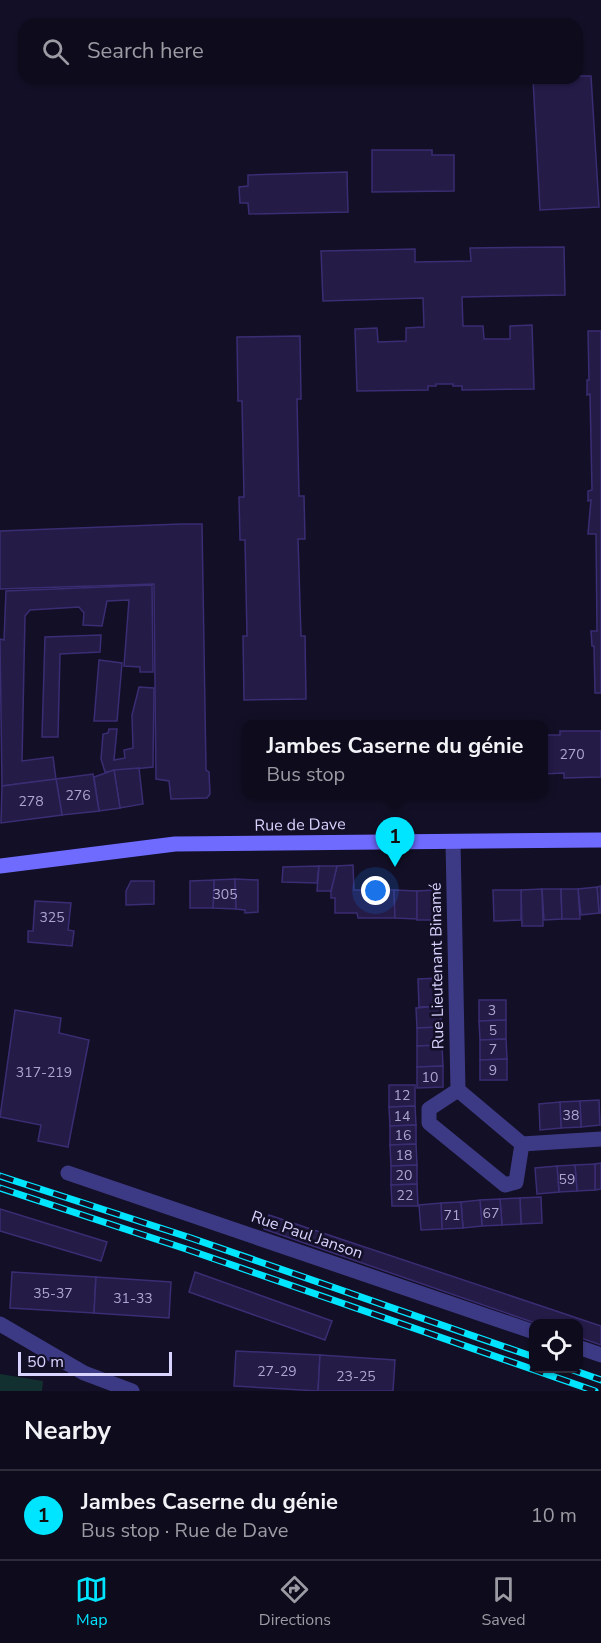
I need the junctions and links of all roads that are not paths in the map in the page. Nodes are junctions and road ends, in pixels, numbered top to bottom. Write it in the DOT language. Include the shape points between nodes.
graph roads {
  1 [pos="601,840"];
  2 [pos="453,842"];
  3 [pos="0,866"];
  4 [pos="458,1090"];
  5 [pos="601,1139"];
  6 [pos="522,1144"];
  7 [pos="68,1173"];
  8 [pos="0,1324"];
  9 [pos="529,1330"];
  10 [pos="583,1348"];
  11 [pos="601,1355"];
  12 [pos="132,1391"];
  1 -- 2 [label="main road, Rue de Dave"];
  2 -- 3 [label="main road, Rue de Dave" via="175,844"];
  2 -- 4 [label="street, Rue Lieutenant Binamé"];
  4 -- 6 [label="street"];
  4 -- 6 [label="street" via="429,1109 429,1123 505,1185 516,1182"];
  5 -- 6 [label="street"];
  7 -- 9 [label="street, Rue Paul Janson"];
  8 -- 12 [label="street" via="84,1373"];
  10 -- 11 [label="street"];
}
